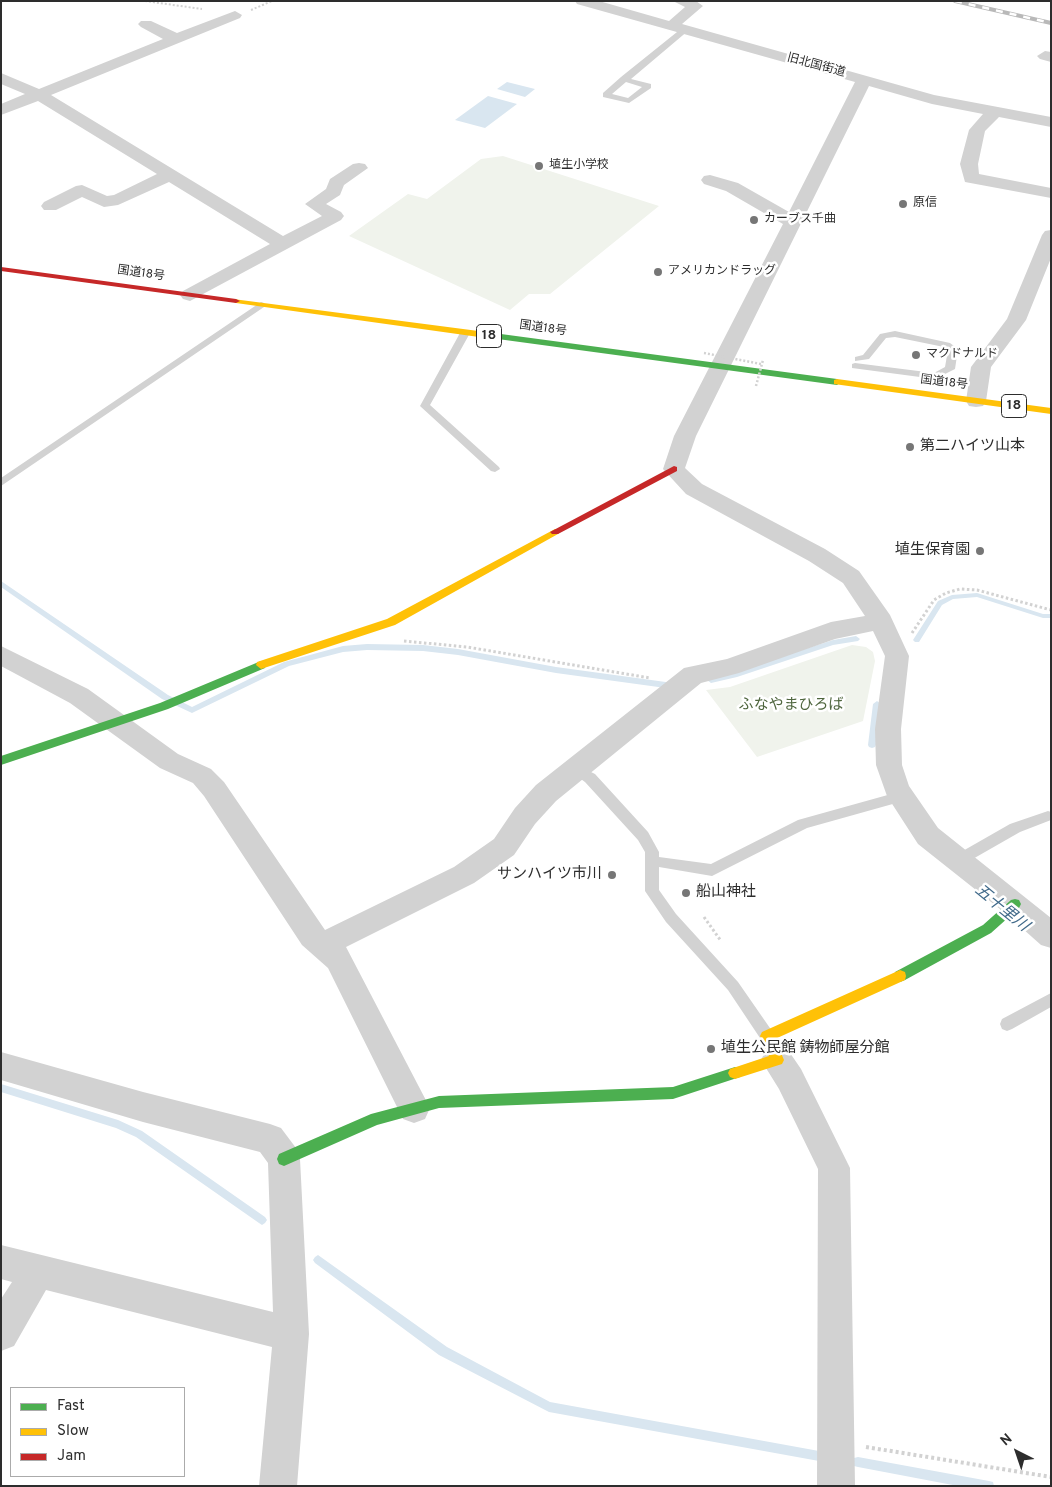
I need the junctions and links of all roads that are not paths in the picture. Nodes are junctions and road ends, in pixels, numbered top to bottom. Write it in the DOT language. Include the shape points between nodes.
graph roads {
  1 [pos="582,1"];
  2 [pos="680,1"];
  3 [pos="235,15"];
  4 [pos="146,24"];
  5 [pos="678,28"];
  6 [pos="176,39"];
  7 [pos="1,78"];
  8 [pos="624,79"];
  9 [pos="865,79"];
  10 [pos="38,94"];
  11 [pos="1,110"];
  12 [pos="994,112"];
  13 [pos="1051,122"];
  14 [pos="359,168"];
  15 [pos="170,175"];
  16 [pos="710,180"];
  17 [pos="1051,193"];
  18 [pos="50,206"];
  19 [pos="794,223"];
  20 [pos="1051,235"];
  21 [pos="284,244"];
  22 [pos="1,269"];
  23 [pos="190,295"];
  24 [pos="261,305"];
  25 [pos="465,333"];
  26 [pos="856,362"];
  27 [pos="721,368"];
  28 [pos="976,401"];
  29 [pos="1051,411"];
  30 [pos="495,469"];
  31 [pos="674,470"];
  32 [pos="1,483"];
  33 [pos="881,621"];
  34 [pos="1,655"];
  35 [pos="114,724"];
  36 [pos="1,761"];
  37 [pos="575,769"];
  38 [pos="902,796"];
  39 [pos="1048,816"];
  40 [pos="959,860"];
  41 [pos="652,861"];
  42 [pos="1015,904"];
  43 [pos="1051,936"];
  44 [pos="322,945"];
  45 [pos="1051,999"];
  46 [pos="1007,1024"];
  47 [pos="772,1048"];
  48 [pos="1,1066"];
  49 [pos="414,1108"];
  50 [pos="284,1159"];
  51 [pos="1,1262"];
  52 [pos="37,1272"];
  53 [pos="1,1334"];
  54 [pos="290,1334"];
  55 [pos="278,1486"];
  56 [pos="836,1486"];
  1 -- 5 [label="street, 旧北国街道"];
  2 -- 5 [label="street" via="696,6"];
  3 -- 6 [label="street"];
  4 -- 6 [label="street"];
  5 -- 8 [label="lane"];
  5 -- 9 [label="street, 旧北国街道"];
  6 -- 10 [label="street"];
  7 -- 10 [label="street"];
  8 -- 8 [label="lane" via="606,94 629,101 648,86"];
  9 -- 12 [label="street, 旧北国街道" via="932,99"];
  9 -- 19 [label="street"];
  10 -- 11 [label="street"];
  10 -- 15 [label="street"];
  12 -- 13 [label="street, 旧北国街道"];
  12 -- 17 [label="street" via="977,130 969,164 971,178"];
  14 -- 21 [label="street" via="336,183 334,191 314,204 335,216"];
  15 -- 18 [label="street" via="118,200 104,202 82,190"];
  15 -- 21 [label="street"];
  16 -- 19 [label="street" via="732,187"];
  19 -- 27 [label="street"];
  20 -- 28 [label="street" via="1016,320 982,367"];
  21 -- 23 [label="street"];
  22 -- 23 [label="main road, 国道18号 / 18"];
  23 -- 24 [label="main road, 国道18号 / 18"];
  24 -- 25 [label="main road, 国道18号 / 18"];
  24 -- 32 [label="lane"];
  25 -- 27 [label="main road, 国道18号 / 18"];
  25 -- 30 [label="lane" via="425,406"];
  26 -- 26 [label="lane" via="866,358 883,336 895,334 953,349 950,369 935,376"];
  27 -- 28 [label="main road, 国道18号 / 18"];
  27 -- 31 [label="street" via="685,436"];
  28 -- 29 [label="main road, 国道18号 / 18"];
  31 -- 33 [label="street" via="694,489 817,555 851,577"];
  31 -- 35 [label="main road" via="661,474 391,622 344,639 279,656 184,698"];
  33 -- 37 [label="street" via="831,631 684,683"];
  33 -- 38 [label="street" via="897,656 888,730 889,765"];
  34 -- 35 [label="street" via="79,696"];
  35 -- 36 [label="main road"];
  35 -- 44 [label="street" via="170,761 202,776 214,789 312,936"];
  37 -- 41 [label="lane" via="590,778 643,836 652,852"];
  37 -- 44 [label="street" via="525,816 504,847 464,875"];
  38 -- 40 [label="street" via="928,836"];
  38 -- 41 [label="lane" via="802,824 712,870"];
  39 -- 40 [label="lane" via="1015,828"];
  40 -- 42 [label="street"];
  41 -- 47 [label="lane" via="652,891 671,918 733,986"];
  42 -- 43 [label="street"];
  42 -- 47 [label="main road" via="987,929"];
  44 -- 49 [label="street" via="338,959"];
  45 -- 46 [label="lane"];
  47 -- 49 [label="main road" via="673,1093 440,1102"];
  47 -- 56 [label="street" via="834,1168"];
  48 -- 50 [label="street" via="270,1139"];
  49 -- 50 [label="main road" via="376,1119"];
  50 -- 54 [label="street"];
  51 -- 52 [label="street"];
  52 -- 53 [label="street"];
  52 -- 54 [label="street"];
  54 -- 55 [label="street"];
}
